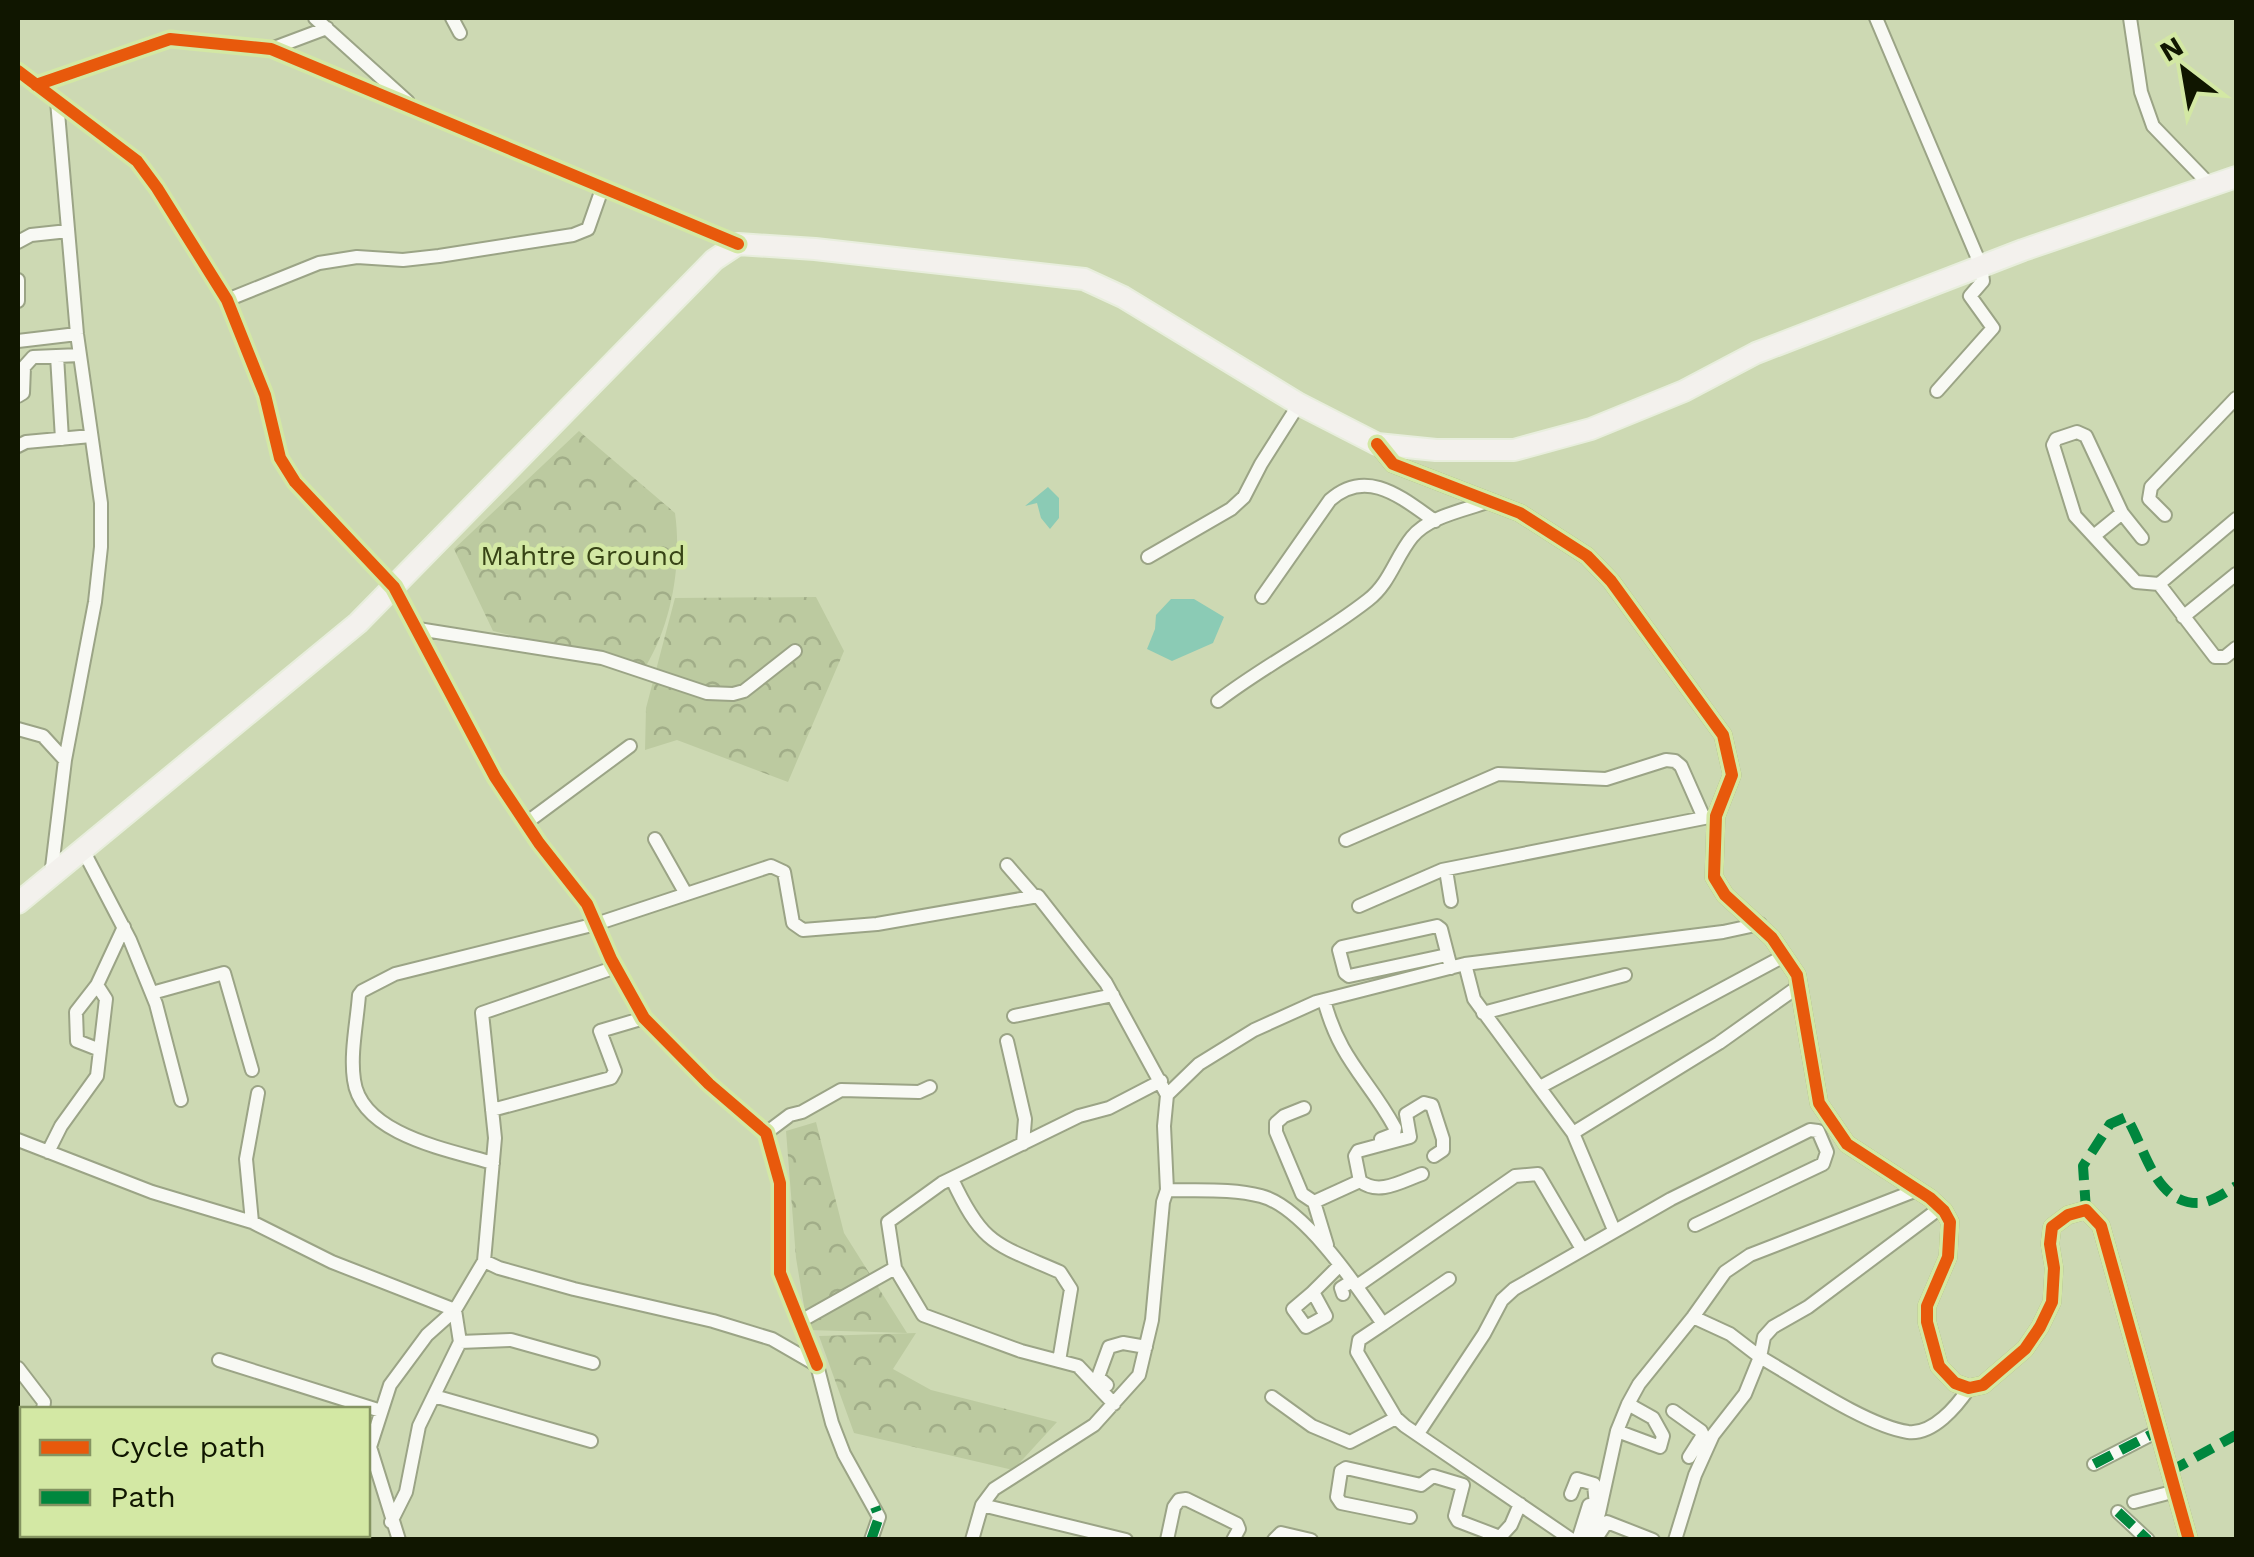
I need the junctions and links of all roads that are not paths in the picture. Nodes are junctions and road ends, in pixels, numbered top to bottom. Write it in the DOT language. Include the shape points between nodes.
graph roads {
  1 [pos="315,18"];
  2 [pos="452,18"];
  3 [pos="1876,18"];
  4 [pos="2130,18"];
  5 [pos="327,28"];
  6 [pos="460,34"];
  7 [pos="271,48"];
  8 [pos="18,71"];
  9 [pos="36,85"];
  10 [pos="57,101"];
  11 [pos="413,108"];
  12 [pos="2236,177"];
  13 [pos="2212,187"];
  14 [pos="602,189"];
  15 [pos="68,231"];
  16 [pos="18,242"];
  17 [pos="738,244"];
  18 [pos="1981,266"];
  19 [pos="18,280"];
  20 [pos="228,300"];
  21 [pos="18,301"];
  22 [pos="77,334"];
  23 [pos="18,341"];
  24 [pos="80,355"];
  25 [pos="57,356"];
  26 [pos="1936,391"];
  27 [pos="18,396"];
  28 [pos="2236,398"];
  29 [pos="1299,404"];
  30 [pos="91,436"];
  31 [pos="62,439"];
  32 [pos="1377,444"];
  33 [pos="18,446"];
  34 [pos="1490,501"];
  35 [pos="2122,513"];
  36 [pos="2165,515"];
  37 [pos="2236,519"];
  38 [pos="1436,521"];
  39 [pos="2095,534"];
  40 [pos="2142,538"];
  41 [pos="1148,556"];
  42 [pos="2236,574"];
  43 [pos="2159,584"];
  44 [pos="394,588"];
  45 [pos="1262,597"];
  46 [pos="2183,616"];
  47 [pos="418,629"];
  48 [pos="2236,648"];
  49 [pos="795,652"];
  50 [pos="1218,701"];
  51 [pos="18,729"];
  52 [pos="630,746"];
  53 [pos="65,760"];
  54 [pos="1710,817"];
  55 [pos="526,823"];
  56 [pos="654,839"];
  57 [pos="1346,840"];
  58 [pos="83,850"];
  59 [pos="1007,865"];
  60 [pos="1446,870"];
  61 [pos="50,876"];
  62 [pos="686,894"];
  63 [pos="1034,896"];
  64 [pos="1451,901"];
  65 [pos="18,903"];
  66 [pos="1359,906"];
  67 [pos="596,924"];
  68 [pos="1760,924"];
  69 [pos="124,928"];
  70 [pos="1784,956"];
  71 [pos="1454,962"];
  72 [pos="616,967"];
  73 [pos="1626,975"];
  74 [pos="97,985"];
  75 [pos="1799,986"];
  76 [pos="152,993"];
  77 [pos="1113,995"];
  78 [pos="1324,1000"];
  79 [pos="1483,1014"];
  80 [pos="1014,1016"];
  81 [pos="644,1018"];
  82 [pos="1007,1040"];
  83 [pos="100,1050"];
  84 [pos="252,1070"];
  85 [pos="1161,1081"];
  86 [pos="930,1087"];
  87 [pos="1540,1087"];
  88 [pos="258,1093"];
  89 [pos="1167,1095"];
  90 [pos="182,1100"];
  91 [pos="1304,1108"];
  92 [pos="492,1110"];
  93 [pos="1572,1132"];
  94 [pos="766,1133"];
  95 [pos="18,1140"];
  96 [pos="1023,1144"];
  97 [pos="1358,1147"];
  98 [pos="48,1152"];
  99 [pos="1434,1156"];
  100 [pos="493,1163"];
  101 [pos="1422,1174"];
  102 [pos="952,1179"];
  103 [pos="1360,1181"];
  104 [pos="1167,1190"];
  105 [pos="1918,1190"];
  106 [pos="1314,1202"];
  107 [pos="1940,1208"];
  108 [pos="252,1222"];
  109 [pos="1695,1225"];
  110 [pos="1614,1230"];
  111 [pos="1328,1247"];
  112 [pos="1582,1249"];
  113 [pos="484,1261"];
  114 [pos="1339,1266"];
  115 [pos="894,1268"];
  116 [pos="1449,1278"];
  117 [pos="1354,1283"];
  118 [pos="1314,1292"];
  119 [pos="1343,1294"];
  120 [pos="455,1310"];
  121 [pos="1694,1317"];
  122 [pos="800,1322"];
  123 [pos="1383,1324"];
  124 [pos="460,1342"];
  125 [pos="1146,1347"];
  126 [pos="1760,1357"];
  127 [pos="218,1360"];
  128 [pos="1058,1361"];
  129 [pos="593,1363"];
  130 [pos="817,1365"];
  131 [pos="18,1368"];
  132 [pos="1969,1388"];
  133 [pos="434,1396"];
  134 [pos="1272,1397"];
  135 [pos="1116,1401"];
  136 [pos="1628,1404"];
  137 [pos="44,1407"];
  138 [pos="369,1407"];
  139 [pos="370,1407"];
  140 [pos="382,1411"];
  141 [pos="1673,1411"];
  142 [pos="1396,1418"];
  143 [pos="1617,1431"];
  144 [pos="2158,1431"];
  145 [pos="1419,1432"];
  146 [pos="591,1441"];
  147 [pos="1445,1450"];
  148 [pos="1690,1457"];
  149 [pos="2094,1464"];
  150 [pos="1474,1470"];
  151 [pos="1433,1476"];
  152 [pos="1462,1485"];
  153 [pos="2176,1491"];
  154 [pos="1570,1494"];
  155 [pos="2134,1502"];
  156 [pos="1520,1504"];
  157 [pos="982,1505"];
  158 [pos="1594,1509"];
  159 [pos="2118,1512"];
  160 [pos="1410,1518"];
  161 [pos="392,1522"];
  162 [pos="400,1540"];
  163 [pos="871,1540"];
  164 [pos="972,1540"];
  165 [pos="1126,1540"];
  166 [pos="1167,1540"];
  167 [pos="1233,1540"];
  168 [pos="1274,1540"];
  169 [pos="1311,1540"];
  170 [pos="1575,1540"];
  171 [pos="1593,1540"];
  172 [pos="1653,1540"];
  173 [pos="1676,1540"];
  174 [pos="2148,1540"];
  175 [pos="2190,1540"];
  1 -- 5 [label="street"];
  2 -- 6 [label="street"];
  3 -- 18 [label="street"];
  4 -- 13 [label="street" via="2152,126"];
  5 -- 7 [label="street"];
  5 -- 11 [label="street"];
  7 -- 9 [label="street" via="170,39"];
  7 -- 11 [label="street"];
  8 -- 9 [label="street"];
  9 -- 10 [label="street"];
  10 -- 15 [label="street"];
  10 -- 20 [label="street" via="137,161"];
  11 -- 14 [label="street"];
  12 -- 13 [label="main road"];
  13 -- 18 [label="main road"];
  14 -- 17 [label="street"];
  14 -- 20 [label="street" via="588,229 573,235 440,256 319,263"];
  15 -- 16 [label="street"];
  15 -- 22 [label="street"];
  17 -- 29 [label="main road" via="1084,279"];
  17 -- 44 [label="main road" via="714,260"];
  18 -- 26 [label="street" via="1983,281 1970,296 1993,328"];
  18 -- 32 [label="main road" via="1756,353 1591,429 1514,450"];
  19 -- 21 [label="street"];
  20 -- 44 [label="street" via="265,395 280,458 294,482"];
  22 -- 23 [label="street"];
  22 -- 24 [label="street"];
  24 -- 25 [label="street"];
  24 -- 30 [label="street"];
  25 -- 27 [label="street" via="28,362"];
  25 -- 31 [label="street"];
  28 -- 36 [label="street" via="2151,487 2149,499"];
  29 -- 32 [label="main road"];
  29 -- 41 [label="street" via="1244,497"];
  30 -- 31 [label="street"];
  30 -- 53 [label="street" via="101,547"];
  31 -- 33 [label="street"];
  32 -- 34 [label="street" via="1393,464"];
  34 -- 38 [label="street"];
  34 -- 54 [label="street" via="1520,512 1587,556 1723,736 1732,775"];
  35 -- 39 [label="street"];
  35 -- 39 [label="street" via="2086,436 2056,439 2072,511"];
  35 -- 40 [label="street"];
  37 -- 43 [label="street"];
  38 -- 45 [label="street" via="1397,494 1357,484 1341,490"];
  38 -- 50 [label="street" via="1411,538 1367,601"];
  39 -- 43 [label="street" via="2136,582"];
  42 -- 46 [label="street"];
  43 -- 46 [label="street"];
  44 -- 47 [label="street"];
  44 -- 58 [label="main road"];
  46 -- 48 [label="street" via="2218,658"];
  47 -- 49 [label="street" via="602,658 733,694"];
  47 -- 55 [label="street"];
  51 -- 53 [label="street" via="43,736"];
  52 -- 55 [label="street"];
  53 -- 61 [label="street"];
  54 -- 57 [label="street" via="1682,766 1666,760 1606,779 1498,774"];
  54 -- 60 [label="street"];
  54 -- 68 [label="street" via="1714,876 1725,895"];
  55 -- 67 [label="street"];
  56 -- 62 [label="street"];
  58 -- 61 [label="main road"];
  58 -- 69 [label="street"];
  59 -- 63 [label="street"];
  60 -- 64 [label="street"];
  60 -- 66 [label="street"];
  61 -- 65 [label="main road"];
  62 -- 63 [label="street" via="778,868 794,927 803,930"];
  62 -- 67 [label="street"];
  63 -- 77 [label="street"];
  67 -- 72 [label="street"];
  67 -- 100 [label="street" via="395,974 358,995 354,1083 375,1116 399,1134"];
  68 -- 70 [label="street"];
  68 -- 71 [label="street"];
  69 -- 74 [label="street"];
  69 -- 76 [label="street"];
  70 -- 75 [label="street"];
  70 -- 87 [label="street"];
  71 -- 71 [label="street" via="1436,926 1339,950 1349,976"];
  71 -- 78 [label="street"];
  71 -- 79 [label="street"];
  72 -- 81 [label="street"];
  72 -- 92 [label="street" via="482,1012"];
  73 -- 79 [label="street"];
  74 -- 83 [label="street" via="106,1000"];
  74 -- 83 [label="street" via="76,1012 77,1041"];
  75 -- 93 [label="street" via="1719,1044"];
  75 -- 105 [label="street" via="1819,1103 1848,1144"];
  76 -- 84 [label="street" via="224,973"];
  76 -- 90 [label="street"];
  77 -- 80 [label="street"];
  77 -- 85 [label="street"];
  78 -- 89 [label="street" via="1254,1030 1198,1064"];
  78 -- 97 [label="street" via="1350,1064 1395,1128"];
  79 -- 87 [label="street"];
  81 -- 92 [label="street" via="600,1031 615,1071 611,1078"];
  81 -- 94 [label="street"];
  82 -- 96 [label="street" via="1025,1119"];
  83 -- 98 [label="street" via="96,1076"];
  85 -- 89 [label="street"];
  85 -- 96 [label="street"];
  86 -- 94 [label="street" via="841,1090"];
  87 -- 93 [label="street"];
  88 -- 108 [label="street" via="246,1160"];
  89 -- 104 [label="street"];
  91 -- 106 [label="street" via="1284,1116 1276,1132 1302,1194"];
  92 -- 100 [label="street"];
  93 -- 110 [label="street"];
  94 -- 122 [label="street" via="780,1183 780,1273"];
  95 -- 98 [label="street"];
  96 -- 102 [label="street"];
  98 -- 108 [label="street"];
  99 -- 103 [label="street" via="1443,1140 1432,1105 1424,1103 1406,1114 1410,1137 1358,1151"];
  100 -- 113 [label="street"];
  101 -- 103 [label="street" via="1377,1189"];
  102 -- 115 [label="street" via="888,1222"];
  102 -- 128 [label="street" via="983,1234 1066,1278 1071,1289"];
  103 -- 106 [label="street"];
  104 -- 111 [label="street" via="1260,1196"];
  104 -- 125 [label="street"];
  105 -- 107 [label="street"];
  105 -- 121 [label="street" via="1740,1260"];
  106 -- 111 [label="street"];
  107 -- 126 [label="street" via="1773,1327"];
  107 -- 132 [label="street" via="1952,1239 1926,1322 1939,1366"];
  108 -- 120 [label="street"];
  109 -- 110 [label="street" via="1822,1164 1827,1152 1818,1132 1810,1130"];
  110 -- 112 [label="street"];
  111 -- 114 [label="street"];
  112 -- 117 [label="street" via="1538,1174 1524,1174"];
  112 -- 145 [label="street" via="1502,1300"];
  113 -- 120 [label="street"];
  113 -- 130 [label="street" via="772,1339"];
  114 -- 117 [label="street"];
  114 -- 118 [label="street"];
  115 -- 122 [label="street"];
  115 -- 128 [label="street" via="923,1315"];
  116 -- 123 [label="street"];
  117 -- 119 [label="street" via="1341,1288"];
  117 -- 123 [label="street"];
  120 -- 124 [label="street"];
  120 -- 140 [label="street" via="390,1385"];
  121 -- 126 [label="street"];
  121 -- 136 [label="street"];
  122 -- 130 [label="street"];
  123 -- 142 [label="street" via="1356,1344"];
  124 -- 129 [label="street" via="511,1340"];
  124 -- 133 [label="street"];
  125 -- 135 [label="street" via="1139,1375"];
  125 -- 135 [label="street" via="1109,1347 1098,1377 1116,1391"];
  126 -- 132 [label="street" via="1855,1412 1909,1432 1926,1429"];
  126 -- 148 [label="street" via="1745,1394"];
  127 -- 138 [label="street"];
  128 -- 135 [label="street" via="1078,1366"];
  130 -- 163 [label="street" via="844,1454 879,1517"];
  131 -- 137 [label="street"];
  132 -- 144 [label="street" via="2002,1372 2040,1328 2052,1302 2052,1227 2086,1210 2108,1246"];
  133 -- 146 [label="street"];
  133 -- 161 [label="street"];
  134 -- 142 [label="street" via="1312,1426 1350,1442"];
  135 -- 157 [label="street" via="1094,1425 994,1489"];
  136 -- 143 [label="street"];
  136 -- 143 [label="street" via="1654,1418 1663,1436 1660,1447"];
  139 -- 140 [label="street"];
  140 -- 161 [label="street" via="370,1446"];
  141 -- 148 [label="street" via="1703,1435"];
  142 -- 145 [label="street"];
  143 -- 158 [label="street"];
  144 -- 149 [label="street"];
  144 -- 153 [label="street"];
  145 -- 147 [label="street"];
  147 -- 150 [label="street"];
  147 -- 151 [label="street"];
  148 -- 173 [label="street"];
  150 -- 152 [label="street"];
  150 -- 156 [label="street"];
  151 -- 152 [label="street"];
  151 -- 160 [label="street" via="1421,1485 1341,1471 1341,1503"];
  152 -- 156 [label="street" via="1458,1521 1500,1538"];
  153 -- 155 [label="street"];
  153 -- 175 [label="street"];
  154 -- 158 [label="street" via="1577,1479 1594,1484"];
  156 -- 170 [label="street"];
  157 -- 164 [label="street"];
  157 -- 165 [label="street"];
  158 -- 170 [label="street"];
  158 -- 171 [label="street"];
  159 -- 174 [label="street"];
  161 -- 162 [label="street"];
  166 -- 167 [label="street" via="1174,1506 1186,1499 1237,1524"];
  168 -- 169 [label="street" via="1281,1533"];
  171 -- 172 [label="street" via="1607,1522"];
}
